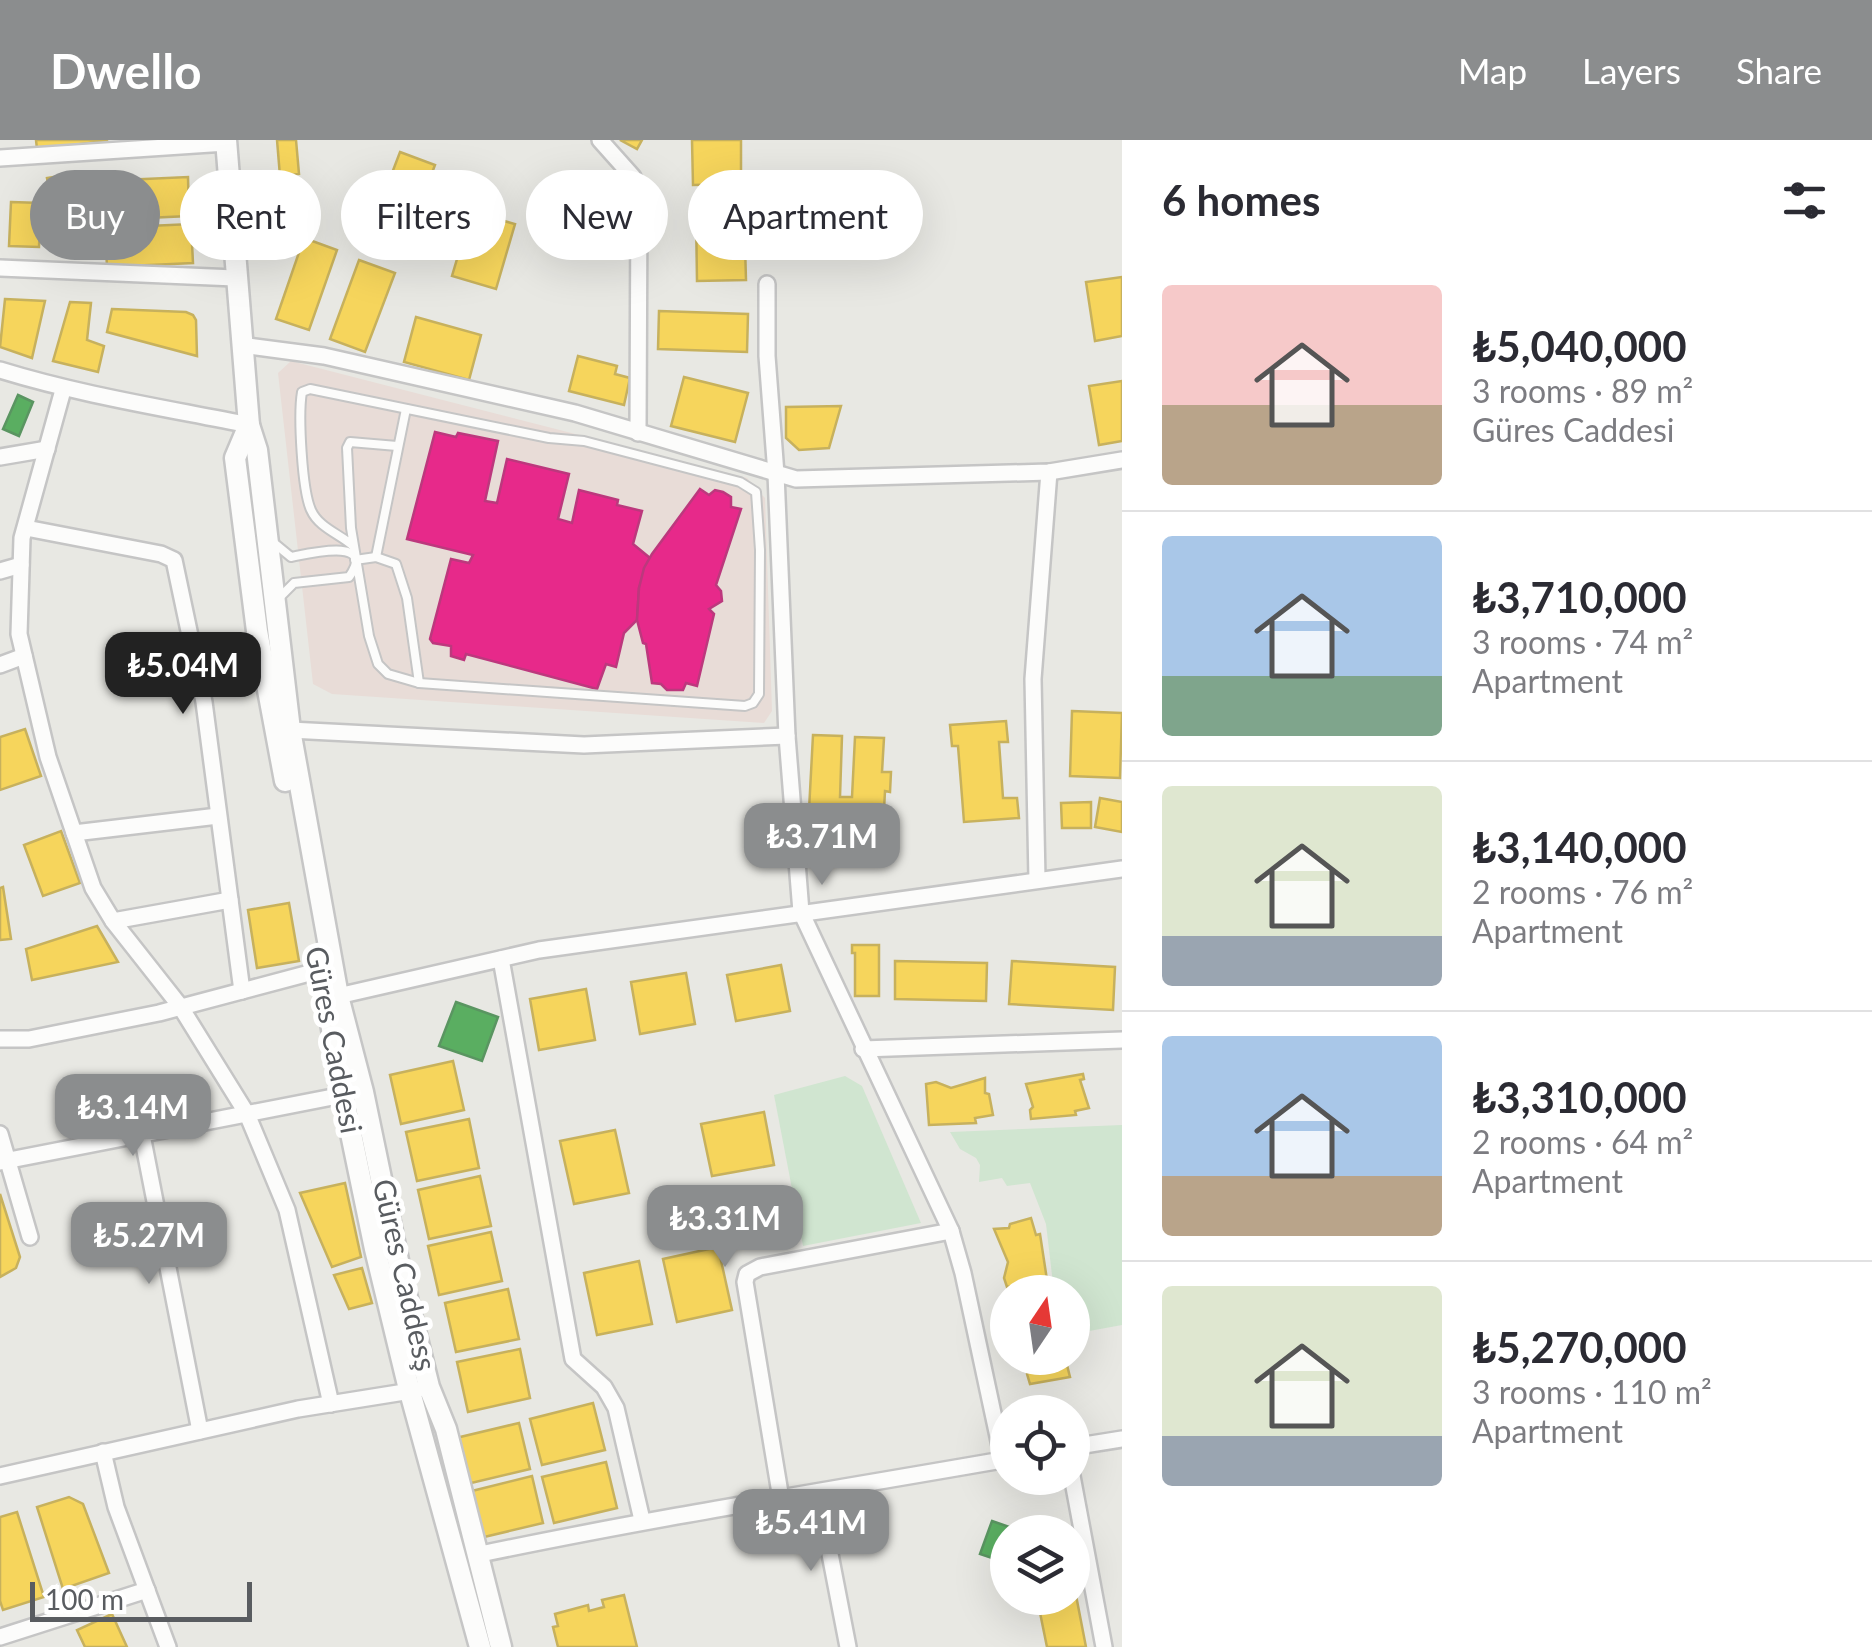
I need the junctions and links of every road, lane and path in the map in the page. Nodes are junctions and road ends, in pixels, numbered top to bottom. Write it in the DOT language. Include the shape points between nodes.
graph roads {
  1 [pos="600,140"];
  2 [pos="226,142"];
  3 [pos="0,158"];
  4 [pos="0,268"];
  5 [pos="235,278"];
  6 [pos="766,284"];
  7 [pos="242,345"];
  8 [pos="0,370"];
  9 [pos="63,390"];
  10 [pos="406,409"];
  11 [pos="248,425"];
  12 [pos="638,433"];
  13 [pos="397,446"];
  14 [pos="47,448"];
  15 [pos="0,457"];
  16 [pos="1122,460"];
  17 [pos="1049,472"];
  18 [pos="776,474"];
  19 [pos="26,528"];
  20 [pos="268,537"];
  21 [pos="353,546"];
  22 [pos="376,557"];
  23 [pos="355,560"];
  24 [pos="22,565"];
  25 [pos="0,571"];
  26 [pos="276,605"];
  27 [pos="24,656"];
  28 [pos="0,664"];
  29 [pos="419,684"];
  30 [pos="290,730"];
  31 [pos="787,736"];
  32 [pos="218,816"];
  33 [pos="74,833"];
  34 [pos="1122,869"];
  35 [pos="1037,880"];
  36 [pos="230,900"];
  37 [pos="801,912"];
  38 [pos="112,920"];
  39 [pos="501,958"];
  40 [pos="326,968"];
  41 [pos="242,991"];
  42 [pos="338,996"];
  43 [pos="180,1006"];
  44 [pos="0,1039"];
  45 [pos="1122,1040"];
  46 [pos="864,1049"];
  47 [pos="343,1094"];
  48 [pos="247,1114"];
  49 [pos="0,1134"];
  50 [pos="142,1135"];
  51 [pos="5,1161"];
  52 [pos="951,1232"];
  53 [pos="30,1238"];
  54 [pos="421,1389"];
  55 [pos="990,1395"];
  56 [pos="331,1404"];
  57 [pos="200,1431"];
  58 [pos="1122,1439"];
  59 [pos="1090,1444"];
  60 [pos="103,1452"];
  61 [pos="990,1462"];
  62 [pos="0,1476"];
  63 [pos="818,1492"];
  64 [pos="1076,1495"];
  65 [pos="782,1500"];
  66 [pos="642,1520"];
  67 [pos="476,1554"];
  68 [pos="147,1590"];
  69 [pos="0,1637"];
  70 [pos="168,1647"];
  71 [pos="480,1647"];
  72 [pos="501,1647"];
  73 [pos="848,1647"];
  74 [pos="1104,1647"];
  1 -- 12 [label="street" via="634,177 639,195"];
  2 -- 3 [label="street"];
  2 -- 5 [label="street"];
  4 -- 5 [label="street"];
  5 -- 7 [label="street"];
  6 -- 18 [label="street"];
  7 -- 11 [label="street"];
  7 -- 12 [label="street" via="344,361"];
  8 -- 9 [label="street"];
  9 -- 11 [label="street"];
  9 -- 14 [label="street"];
  10 -- 13 [label="lane"];
  10 -- 21 [label="lane" via="327,390 302,392 310,510"];
  10 -- 29 [label="lane" via="584,441 740,482 756,492 760,550 758,694 746,706"];
  11 -- 20 [label="street, Güres Caddesş"];
  11 -- 40 [label="street, Güres Caddesi" via="235,458 257,631"];
  12 -- 18 [label="street"];
  13 -- 21 [label="lane" via="350,442"];
  13 -- 22 [label="lane"];
  14 -- 15 [label="street"];
  14 -- 19 [label="street"];
  16 -- 17 [label="street"];
  17 -- 18 [label="street"];
  17 -- 35 [label="street" via="1033,680"];
  18 -- 31 [label="street"];
  19 -- 24 [label="street"];
  19 -- 32 [label="street" via="174,560 204,702"];
  20 -- 23 [label="lane" via="291,558 342,549"];
  20 -- 26 [label="street, Güres Caddesş"];
  21 -- 23 [label="lane"];
  22 -- 23 [label="lane"];
  22 -- 29 [label="lane" via="396,564 401,576"];
  23 -- 26 [label="lane" via="349,577 294,583"];
  23 -- 29 [label="lane" via="378,664"];
  24 -- 25 [label="street"];
  24 -- 27 [label="street"];
  26 -- 30 [label="street, Güres Caddesş"];
  27 -- 28 [label="street"];
  27 -- 33 [label="street"];
  30 -- 31 [label="street" via="584,745"];
  30 -- 40 [label="street, Güres Caddesş"];
  31 -- 37 [label="street"];
  32 -- 33 [label="street"];
  32 -- 36 [label="street"];
  33 -- 38 [label="street"];
  34 -- 35 [label="street"];
  35 -- 37 [label="street"];
  36 -- 38 [label="street"];
  36 -- 41 [label="street"];
  37 -- 39 [label="street"];
  37 -- 46 [label="street"];
  38 -- 43 [label="street"];
  39 -- 42 [label="street"];
  39 -- 66 [label="street" via="573,1359 616,1408"];
  40 -- 41 [label="street"];
  40 -- 42 [label="street, Güres Caddesş"];
  40 -- 47 [label="street, Güres Caddesi"];
  41 -- 43 [label="street"];
  42 -- 54 [label="street, Güres Caddesş" via="364,1092"];
  43 -- 44 [label="street" via="29,1039"];
  43 -- 48 [label="street"];
  45 -- 46 [label="street"];
  46 -- 52 [label="street"];
  47 -- 48 [label="street"];
  47 -- 54 [label="street, Güres Caddesi" via="407,1381"];
  48 -- 50 [label="street"];
  48 -- 56 [label="street" via="286,1210"];
  49 -- 51 [label="street"];
  50 -- 51 [label="street"];
  50 -- 57 [label="street"];
  51 -- 53 [label="street"];
  52 -- 55 [label="street"];
  52 -- 65 [label="street" via="760,1266 747,1274"];
  54 -- 56 [label="street"];
  54 -- 67 [label="street, Güres Caddesş" via="446,1429"];
  54 -- 71 [label="street, Güres Caddesi"];
  56 -- 57 [label="street"];
  57 -- 60 [label="street"];
  58 -- 59 [label="street"];
  60 -- 62 [label="street"];
  60 -- 68 [label="street"];
  61 -- 63 [label="street"];
  63 -- 65 [label="street"];
  63 -- 73 [label="street"];
  64 -- 74 [label="street"];
  65 -- 66 [label="street"];
  66 -- 67 [label="street"];
  67 -- 72 [label="street, Güres Caddesş"];
  68 -- 69 [label="street"];
  68 -- 70 [label="street"];
}
